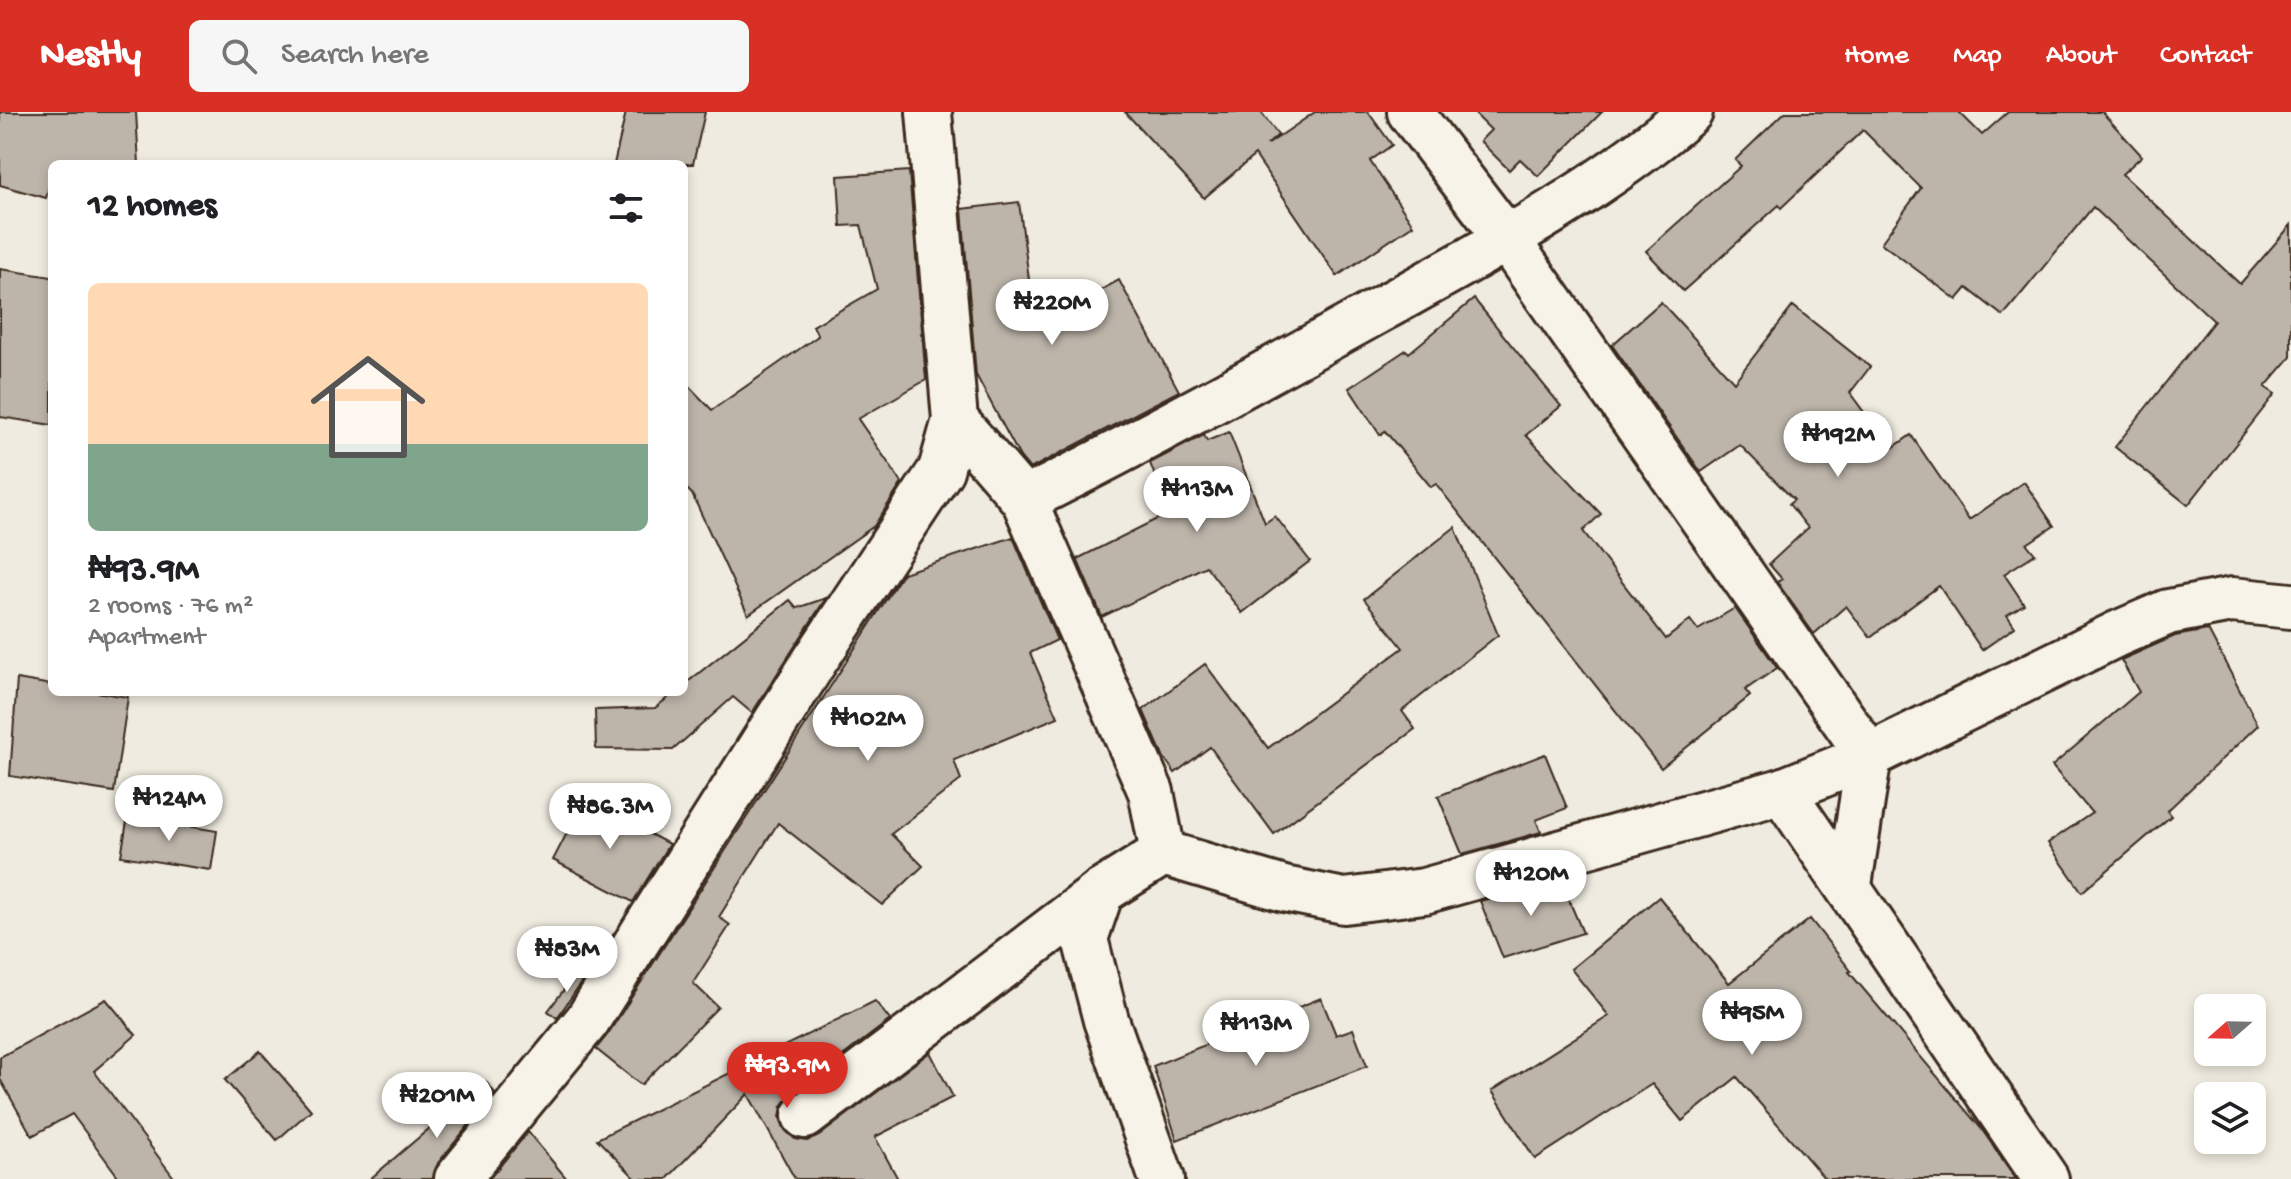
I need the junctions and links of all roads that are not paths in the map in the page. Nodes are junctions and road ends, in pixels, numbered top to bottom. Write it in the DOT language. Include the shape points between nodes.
graph roads {
  1 [pos="929,112"];
  2 [pos="1410,112"];
  3 [pos="1690,112"];
  4 [pos="1507,239"];
  5 [pos="955,420"];
  6 [pos="1024,500"];
  7 [pos="2291,606"];
  8 [pos="1869,756"];
  9 [pos="1782,791"];
  10 [pos="1163,853"];
  11 [pos="1849,885"];
  12 [pos="1101,892"];
  13 [pos="805,1116"];
  14 [pos="457,1179"];
  15 [pos="1162,1179"];
  16 [pos="2046,1179"];
  1 -- 5 [label="street"];
  2 -- 4 [label="street"];
  3 -- 4 [label="street" via="1655,142"];
  4 -- 6 [label="street"];
  4 -- 8 [label="street"];
  5 -- 6 [label="street"];
  5 -- 14 [label="street" via="941,470 587,1021"];
  6 -- 10 [label="street" via="1151,792"];
  7 -- 8 [label="street" via="2232,600 2168,612"];
  8 -- 9 [label="street"];
  8 -- 11 [label="street"];
  9 -- 10 [label="street" via="1424,891 1344,901"];
  9 -- 11 [label="street"];
  10 -- 12 [label="street"];
  11 -- 16 [label="street"];
  12 -- 13 [label="street"];
  12 -- 15 [label="street" via="1085,939 1106,1020"];
}
